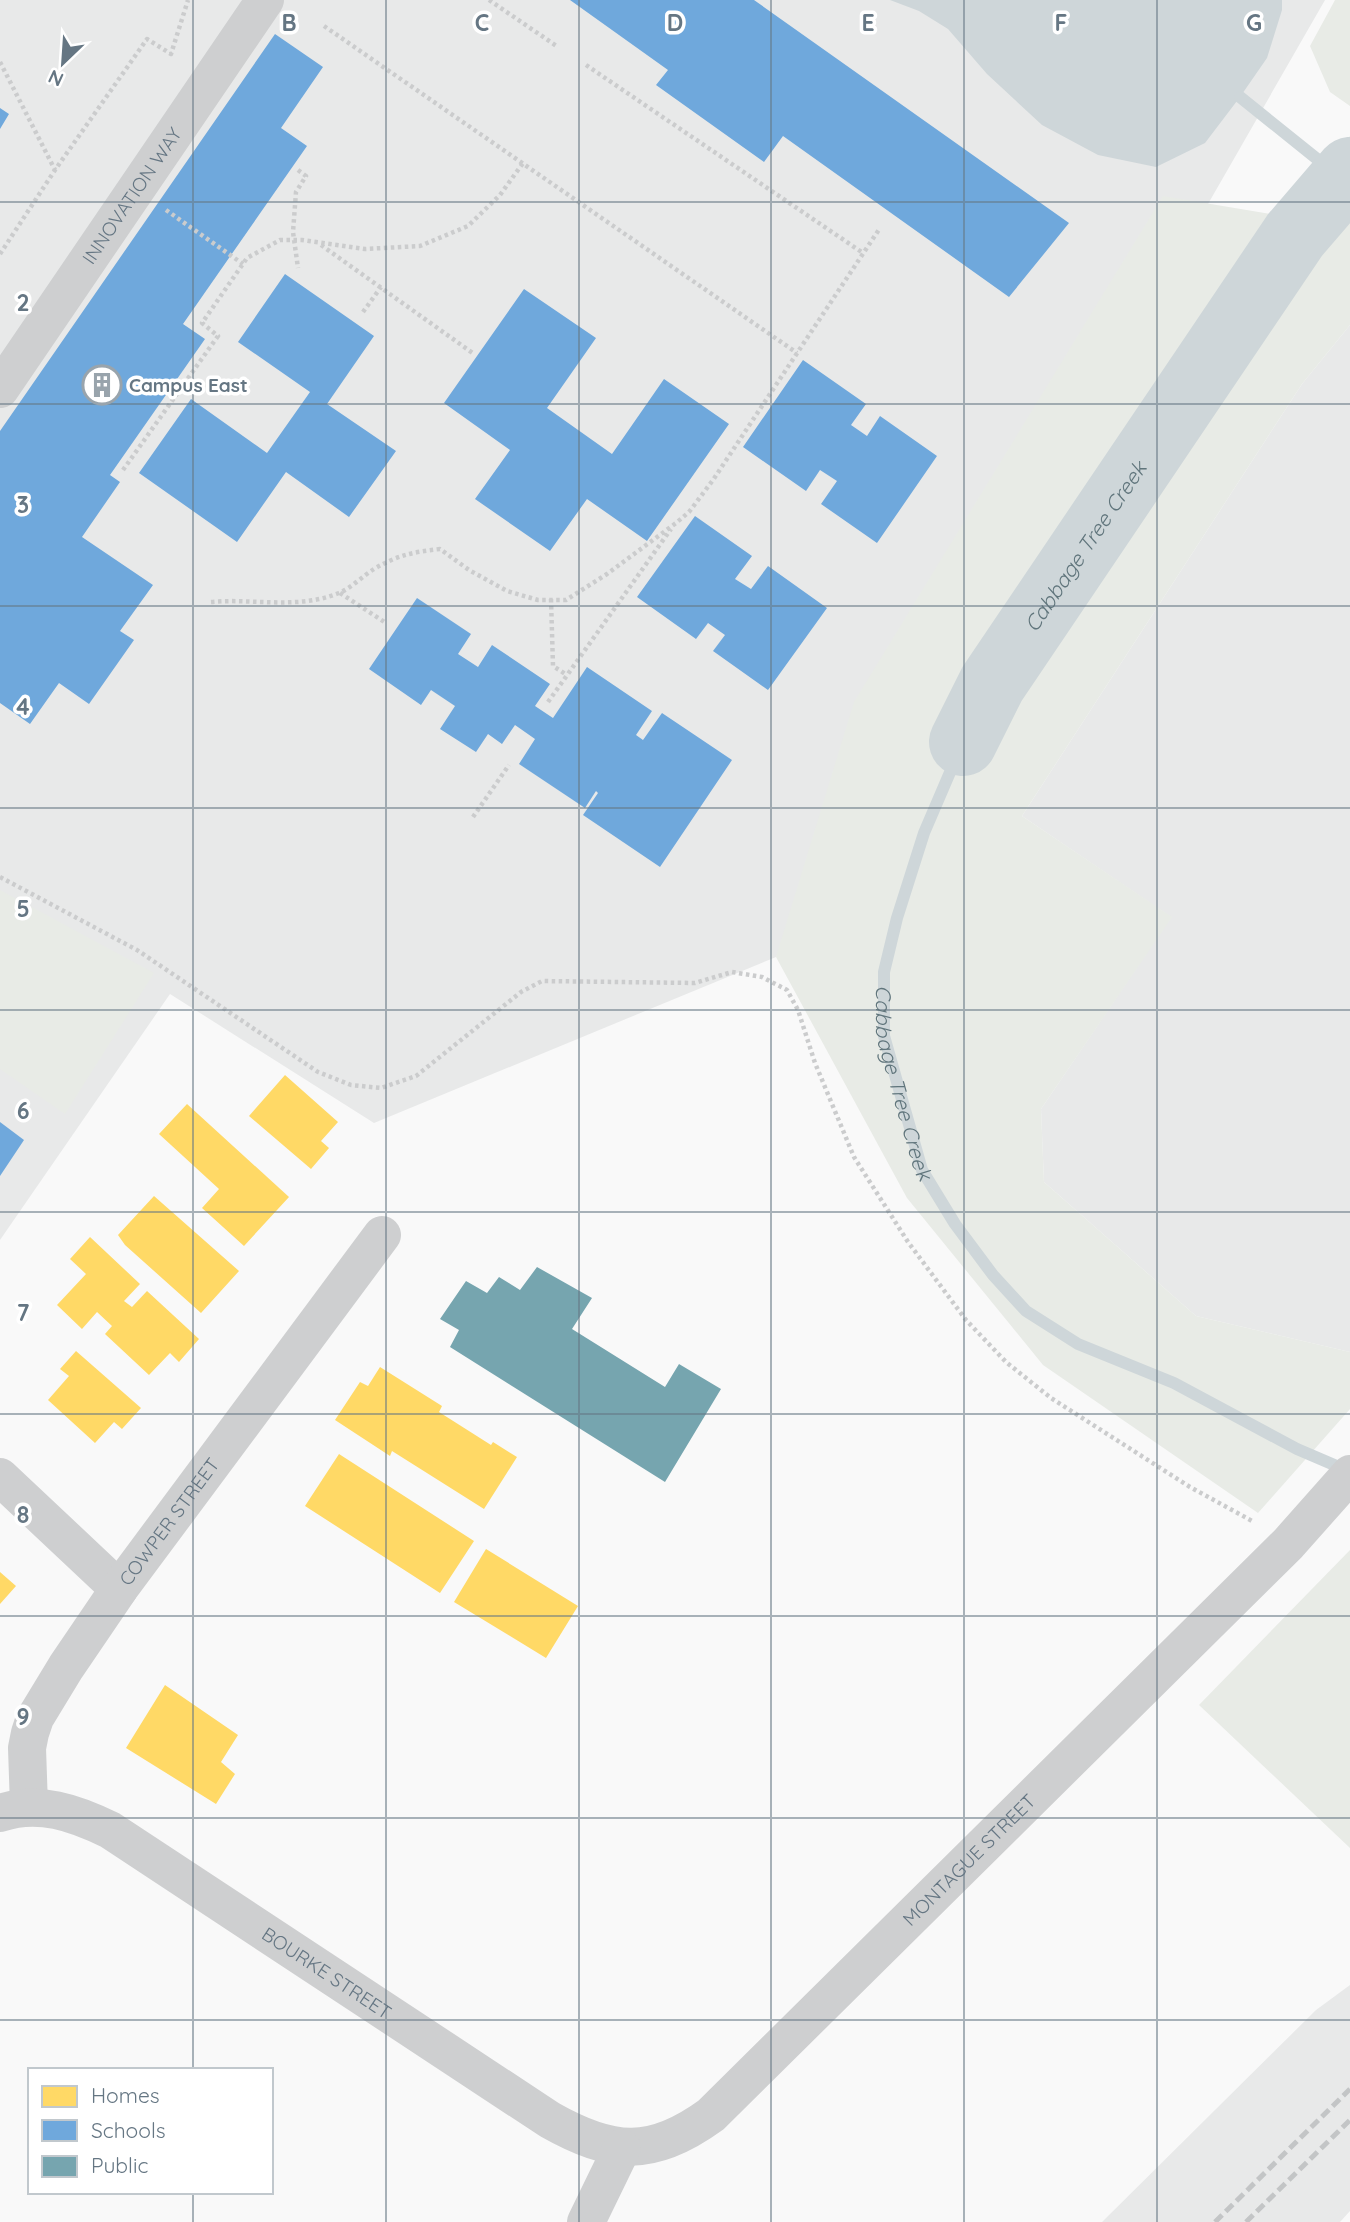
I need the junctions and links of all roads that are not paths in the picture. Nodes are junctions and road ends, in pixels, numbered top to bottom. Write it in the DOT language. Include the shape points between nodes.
graph roads {
  1 [pos="265,0"];
  2 [pos="0,389"];
  3 [pos="382,1235"];
  4 [pos="1350,1474"];
  5 [pos="0,1477"];
  6 [pos="119,1589"];
  7 [pos="15,1810"];
  8 [pos="622,2148"];
  9 [pos="596,2219"];
  1 -- 2 [label="street, INNOVATION WAY"];
  3 -- 6 [label="street, COWPER STREET"];
  4 -- 8 [label="street, MONTAGUE STREET" via="1304,1526 710,2115 670,2140"];
  5 -- 6 [label="street"];
  6 -- 7 [label="street, COWPER STREET" via="35,1718"];
  7 -- 8 [label="street, BOURKE STREET" via="57,1810 110,1830 550,2120 595,2142"];
  8 -- 9 [label="street"];
}
